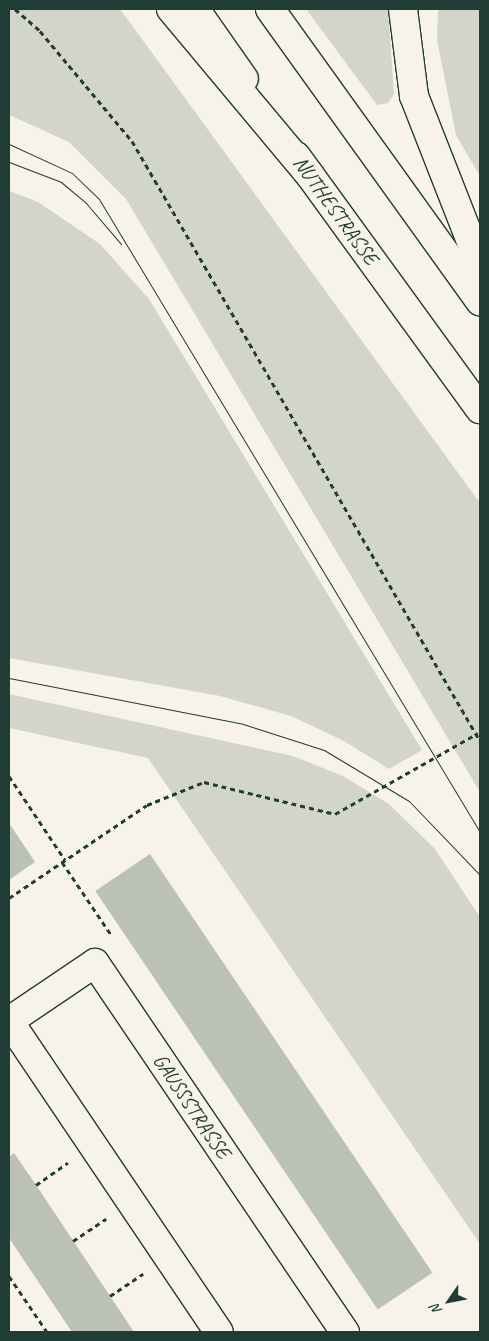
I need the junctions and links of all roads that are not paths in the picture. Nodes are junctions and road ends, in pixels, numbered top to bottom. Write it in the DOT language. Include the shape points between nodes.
graph roads {
  1 [pos="171,9"];
  2 [pos="195,9"];
  3 [pos="270,9"];
  4 [pos="403,9"];
  5 [pos="310,175"];
  6 [pos="480,264"];
  7 [pos="480,301"];
  8 [pos="480,409"];
  9 [pos="10,1020"];
  10 [pos="219,1332"];
  11 [pos="346,1332"];
  1 -- 5 [label="main road"];
  2 -- 5 [label="main road, NUTHESTRASSE"];
  3 -- 7 [label="main road"];
  4 -- 6 [label="main road" via="414,96"];
  5 -- 8 [label="main road, NUTHESTRASSE"];
  9 -- 10 [label="main road, GAUSSSTRASSE"];
  9 -- 11 [label="main road, GAUSSSTRASSE" via="95,962"];
}
